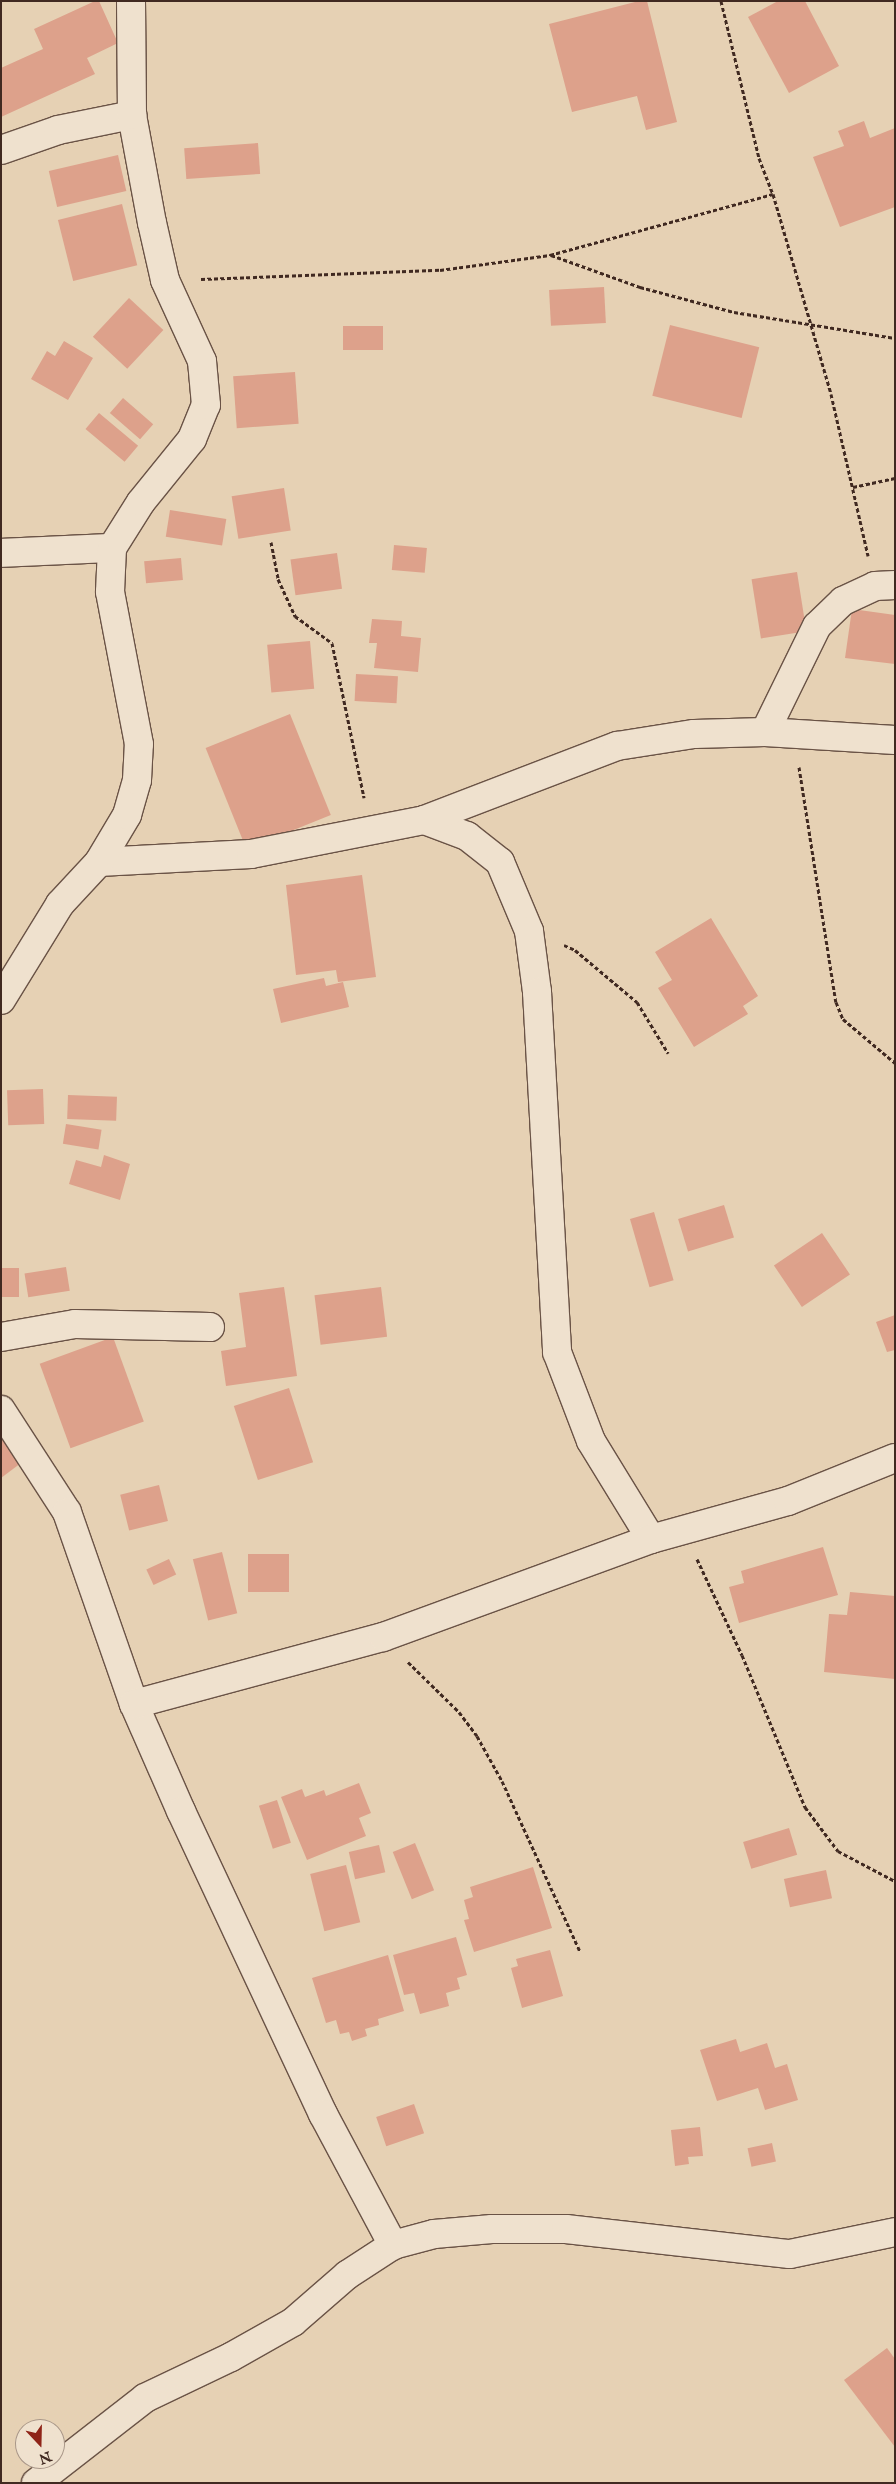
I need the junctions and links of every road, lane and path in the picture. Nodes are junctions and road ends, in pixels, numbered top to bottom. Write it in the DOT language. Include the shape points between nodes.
graph roads {
  1 [pos="131,1"];
  2 [pos="721,1"];
  3 [pos="132,115"];
  4 [pos="1,150"];
  5 [pos="773,194"];
  6 [pos="550,255"];
  7 [pos="165,280"];
  8 [pos="813,326"];
  9 [pos="895,338"];
  10 [pos="895,478"];
  11 [pos="852,487"];
  12 [pos="271,542"];
  13 [pos="112,548"];
  14 [pos="1,553"];
  15 [pos="885,585"];
  16 [pos="765,732"];
  17 [pos="793,734"];
  18 [pos="895,740"];
  19 [pos="424,820"];
  20 [pos="372,831"];
  21 [pos="99,862"];
  22 [pos="529,930"];
  23 [pos="1,1000"];
  24 [pos="668,1053"];
  25 [pos="895,1063"];
  26 [pos="210,1328"];
  27 [pos="1,1337"];
  28 [pos="1,1410"];
  29 [pos="895,1458"];
  30 [pos="681,1530"];
  31 [pos="651,1539"];
  32 [pos="383,1636"];
  33 [pos="134,1704"];
  34 [pos="895,1881"];
  35 [pos="580,1951"];
  36 [pos="895,2232"];
  37 [pos="392,2245"];
  38 [pos="36,2483"];
  1 -- 3 [label="street"];
  2 -- 5 [label="path" via="759,158"];
  3 -- 4 [label="street" via="58,130"];
  3 -- 7 [label="street"];
  5 -- 6 [label="path"];
  5 -- 8 [label="path"];
  6 -- 7 [label="path" via="440,270"];
  6 -- 8 [label="path" via="640,287 734,312"];
  7 -- 13 [label="street" via="202,361 206,405 192,439 141,502"];
  8 -- 9 [label="path"];
  8 -- 11 [label="path"];
  10 -- 11 [label="path"];
  11 -- 15 [label="path"];
  12 -- 20 [label="path" via="278,579 295,616 332,643"];
  13 -- 14 [label="street"];
  13 -- 21 [label="street" via="110,592 139,744 137,780 127,815"];
  15 -- 16 [label="street" via="843,601 817,626"];
  16 -- 17 [label="street"];
  16 -- 19 [label="street" via="694,734 616,746"];
  17 -- 18 [label="street"];
  17 -- 25 [label="path" via="816,860 836,1002 843,1019"];
  19 -- 20 [label="street"];
  19 -- 22 [label="street" via="466,836 500,862"];
  20 -- 21 [label="street" via="251,854"];
  21 -- 23 [label="street" via="60,904"];
  22 -- 24 [label="path" via="575,950 638,1002"];
  22 -- 31 [label="street" via="537,992 557,1352 591,1441"];
  26 -- 27 [label="street" via="75,1324"];
  28 -- 33 [label="street" via="67,1512"];
  29 -- 30 [label="street" via="788,1501"];
  30 -- 31 [label="street"];
  30 -- 34 [label="path" via="711,1584 806,1807 838,1851"];
  31 -- 32 [label="street"];
  32 -- 33 [label="street"];
  32 -- 35 [label="path" via="459,1712 477,1736 502,1781"];
  33 -- 37 [label="street" via="322,2114"];
  36 -- 37 [label="street" via="790,2254 566,2229 492,2229 434,2234"];
  37 -- 38 [label="street" via="347,2275 293,2322 232,2357 144,2398"];
}
